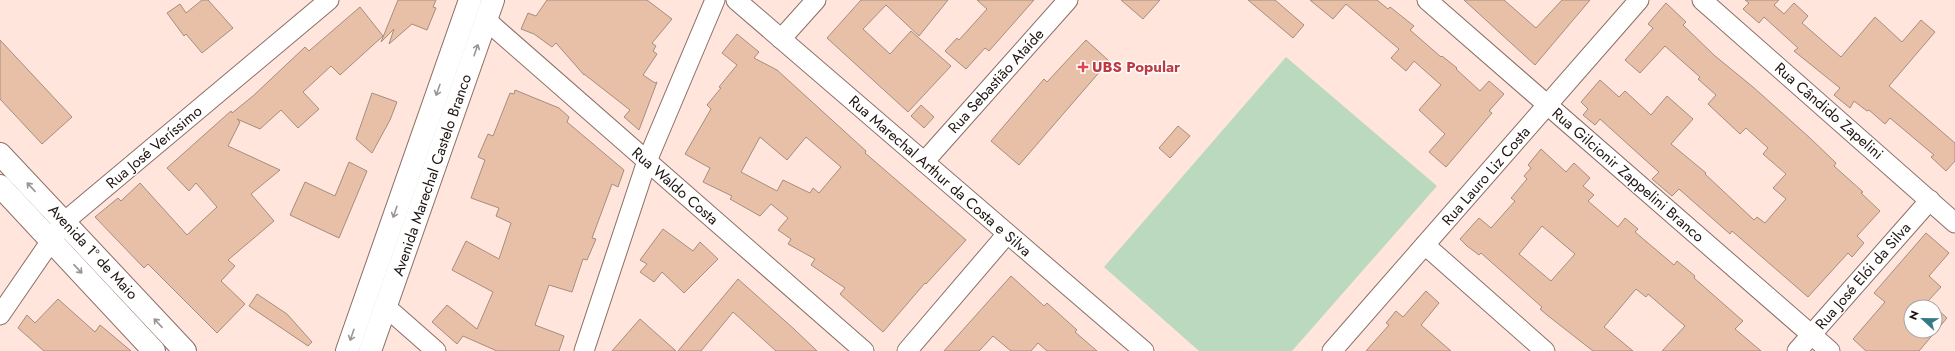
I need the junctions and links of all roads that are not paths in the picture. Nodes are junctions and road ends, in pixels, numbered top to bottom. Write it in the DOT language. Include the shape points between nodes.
graph roads {
  1 [pos="329,0"];
  2 [pos="470,0"];
  3 [pos="493,0"];
  4 [pos="715,0"];
  5 [pos="736,0"];
  6 [pos="816,0"];
  7 [pos="1068,0"];
  8 [pos="1427,0"];
  9 [pos="1639,0"];
  10 [pos="1702,0"];
  11 [pos="486,20"];
  12 [pos="781,39"];
  13 [pos="1548,105"];
  14 [pos="0,154"];
  15 [pos="647,161"];
  16 [pos="924,162"];
  17 [pos="0,186"];
  18 [pos="1930,200"];
  19 [pos="64,222"];
  20 [pos="1955,223"];
  21 [pos="1007,234"];
  22 [pos="51,241"];
  23 [pos="1424,245"];
  24 [pos="386,308"];
  25 [pos="0,314"];
  26 [pos="1811,335"];
  27 [pos="154,351"];
  28 [pos="185,351"];
  29 [pos="347,351"];
  30 [pos="370,351"];
  31 [pos="436,351"];
  32 [pos="584,351"];
  33 [pos="864,351"];
  34 [pos="907,351"];
  35 [pos="1144,351"];
  36 [pos="1332,351"];
  37 [pos="1546,351"];
  38 [pos="1797,351"];
  39 [pos="1830,351"];
  1 -- 19 [label="street, Rua José Veríssimo"];
  2 -- 29 [label="street, Avenida Marechal Castelo Branco, one-way"];
  3 -- 11 [label="street, Avenida Marechal Castelo Branco"];
  4 -- 15 [label="street"];
  5 -- 12 [label="street, Rua Marechal Arthur da Costa e Silva"];
  6 -- 12 [label="street"];
  7 -- 16 [label="street, Rua Sebastião Ataíde"];
  8 -- 13 [label="street, Rua Gilcionir Zappelini Branco"];
  9 -- 13 [label="street, Rua Lauro Liz Costa"];
  10 -- 18 [label="street, Rua Cândido Zapelini"];
  11 -- 15 [label="street, Rua Waldo Costa"];
  24 -- 11 [label="street, Avenida Marechal Castelo Branco, one-way"];
  12 -- 16 [label="street, Rua Marechal Arthur da Costa e Silva"];
  13 -- 23 [label="street, Rua Lauro Liz Costa"];
  13 -- 26 [label="street, Rua Gilcionir Zappelini Branco"];
  19 -- 14 [label="street, Avenida 1º de Maio, one-way"];
  15 -- 32 [label="street"];
  15 -- 33 [label="street, Rua Waldo Costa"];
  16 -- 21 [label="street, Rua Marechal Arthur da Costa e Silva"];
  17 -- 22 [label="street, Avenida 1º de Maio"];
  18 -- 20 [label="street, Rua Cândido Zapelini"];
  18 -- 26 [label="street, Rua José Elói da Silva"];
  19 -- 22 [label="street, Rua José Veríssimo"];
  28 -- 19 [label="street, Avenida 1º de Maio, one-way"];
  21 -- 34 [label="street"];
  21 -- 35 [label="street, Rua Marechal Arthur da Costa e Silva"];
  22 -- 25 [label="street, Rua José Veríssimo"];
  22 -- 27 [label="street, Avenida 1º de Maio, one-way"];
  23 -- 36 [label="street, Rua Lauro Liz Costa"];
  23 -- 37 [label="street"];
  24 -- 30 [label="street, Avenida Marechal Castelo Branco"];
  24 -- 31 [label="street"];
  26 -- 38 [label="street, Rua José Elói da Silva"];
  26 -- 39 [label="street, Rua Gilcionir Zappelini Branco"];
}
